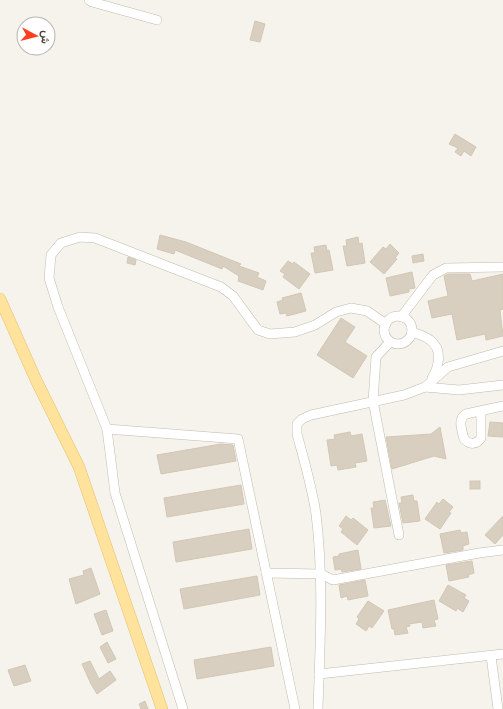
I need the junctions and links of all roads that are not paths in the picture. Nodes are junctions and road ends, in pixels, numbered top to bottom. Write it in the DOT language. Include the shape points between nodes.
graph roads {
  1 [pos="89,0"];
  2 [pos="157,20"];
  3 [pos="503,267"];
  4 [pos="0,299"];
  5 [pos="401,317"];
  6 [pos="386,324"];
  7 [pos="412,332"];
  8 [pos="390,342"];
  9 [pos="503,351"];
  10 [pos="503,385"];
  11 [pos="425,387"];
  12 [pos="373,401"];
  13 [pos="503,406"];
  14 [pos="481,411"];
  15 [pos="107,429"];
  16 [pos="399,535"];
  17 [pos="503,550"];
  18 [pos="266,573"];
  19 [pos="321,574"];
  20 [pos="503,654"];
  21 [pos="492,656"];
  22 [pos="319,674"];
  23 [pos="162,709"];
  24 [pos="183,709"];
  25 [pos="295,709"];
  26 [pos="318,709"];
  27 [pos="498,709"];
  1 -- 2 [label="street"];
  3 -- 5 [label="street" via="446,268 433,275"];
  4 -- 23 [label="main road" via="79,467"];
  5 -- 6 [label="street" via="392,318"];
  5 -- 7 [label="street" via="409,322"];
  6 -- 8 [label="street" via="385,334"];
  6 -- 15 [label="street" via="367,311 351,308 336,312 315,325 295,332 270,334 258,330 233,296 221,287 95,238 80,237 61,243 51,255 49,278"];
  7 -- 8 [label="street" via="404,343"];
  7 -- 11 [label="street" via="431,340 439,357 437,370"];
  8 -- 12 [label="street" via="376,357"];
  9 -- 11 [label="street" via="448,367"];
  10 -- 11 [label="street" via="459,390"];
  11 -- 12 [label="street" via="404,395"];
  12 -- 16 [label="street"];
  12 -- 19 [label="street" via="311,415 296,424 296,434 316,512"];
  13 -- 14 [label="street"];
  15 -- 18 [label="street" via="238,439"];
  15 -- 24 [label="street" via="115,493"];
  17 -- 19 [label="street" via="333,580"];
  18 -- 19 [label="street"];
  18 -- 25 [label="street"];
  19 -- 22 [label="street"];
  20 -- 21 [label="street"];
  21 -- 22 [label="street"];
  21 -- 27 [label="street"];
  22 -- 26 [label="street"];
}
